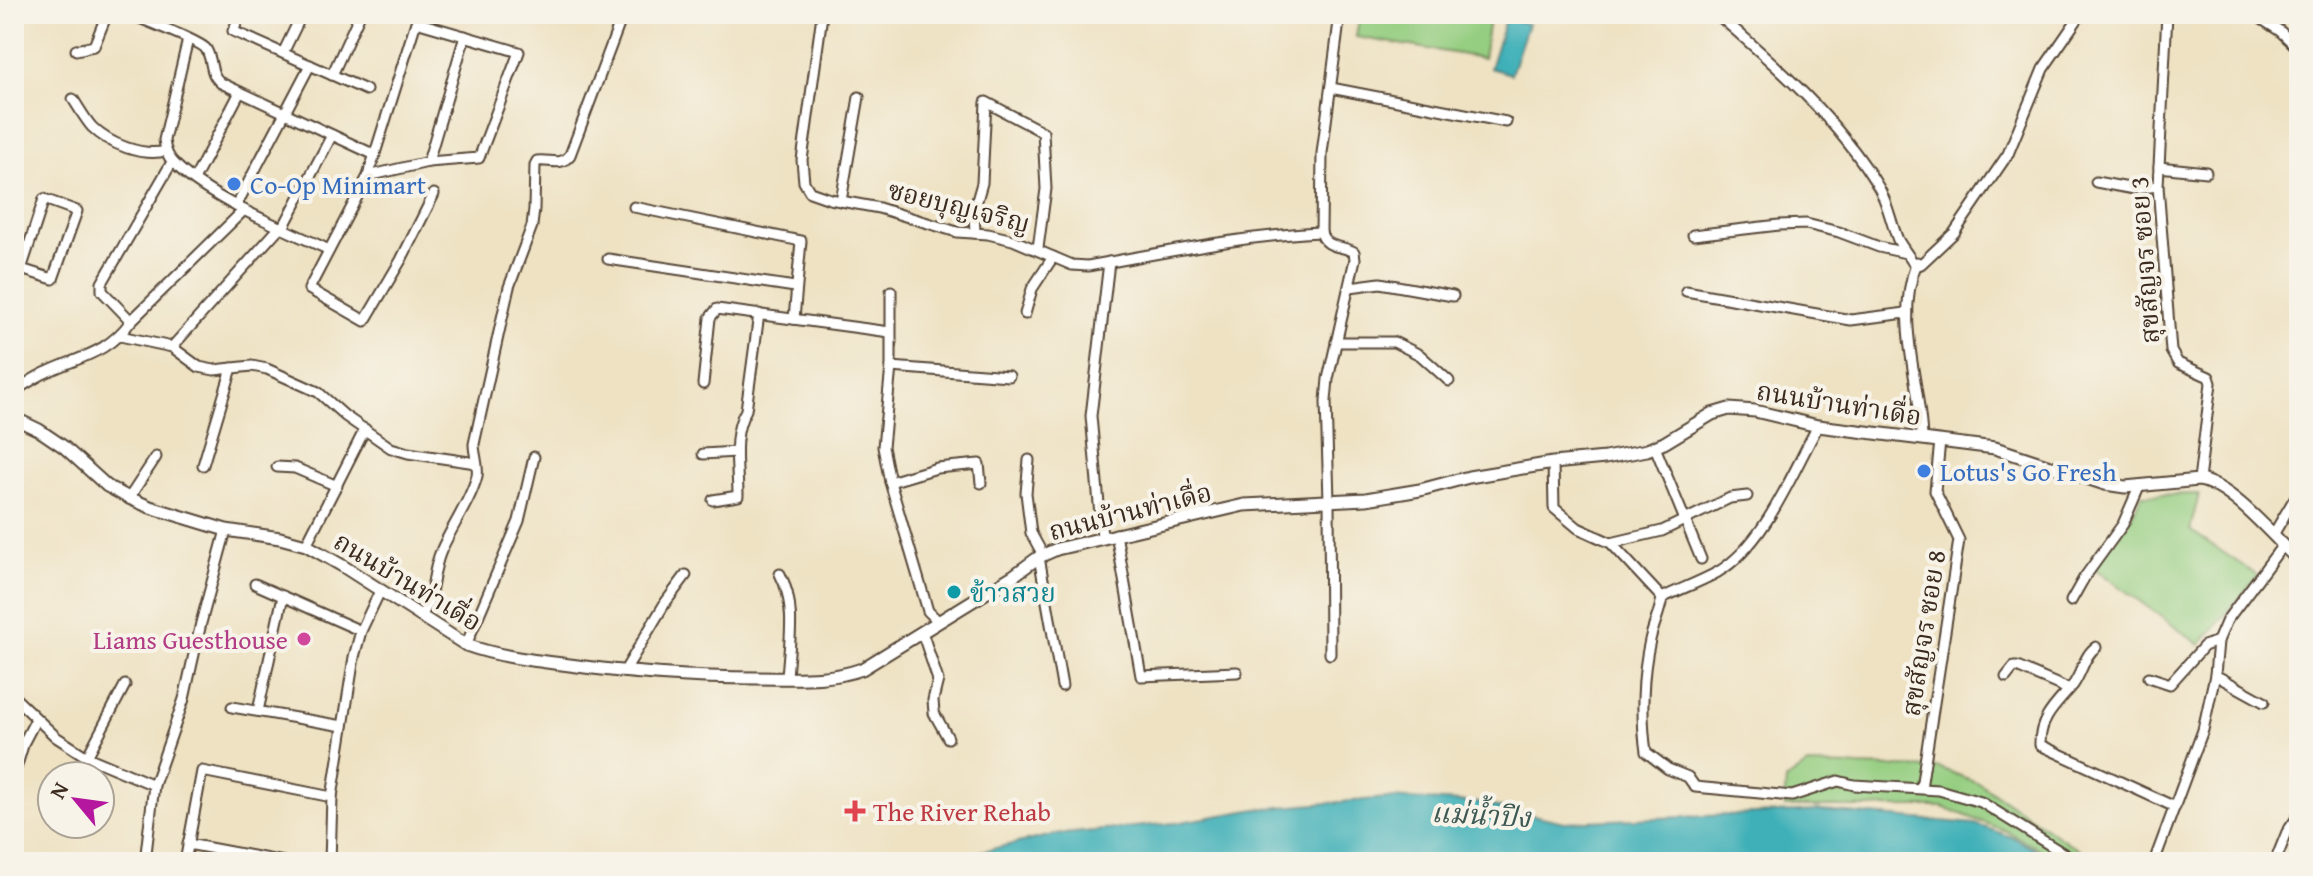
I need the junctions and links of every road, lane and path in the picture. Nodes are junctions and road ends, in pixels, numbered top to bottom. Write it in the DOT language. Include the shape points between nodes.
graph roads {
  1 [pos="107,14"];
  2 [pos="130,14"];
  3 [pos="241,14"];
  4 [pos="302,14"];
  5 [pos="360,14"];
  6 [pos="623,14"];
  7 [pos="1340,14"];
  8 [pos="1717,14"];
  9 [pos="1735,14"];
  10 [pos="2081,14"];
  11 [pos="2167,14"];
  12 [pos="822,15"];
  13 [pos="2257,15"];
  14 [pos="1726,22"];
  15 [pos="465,36"];
  16 [pos="188,39"];
  17 [pos="2299,49"];
  18 [pos="76,50"];
  19 [pos="283,53"];
  20 [pos="310,65"];
  21 [pos="332,75"];
  22 [pos="1331,88"];
  23 [pos="366,90"];
  24 [pos="240,92"];
  25 [pos="859,97"];
  26 [pos="73,99"];
  27 [pos="286,114"];
  28 [pos="1506,122"];
  29 [pos="332,135"];
  30 [pos="166,151"];
  31 [pos="375,155"];
  32 [pos="172,162"];
  33 [pos="428,162"];
  34 [pos="2159,167"];
  35 [pos="2206,172"];
  36 [pos="368,176"];
  37 [pos="194,180"];
  38 [pos="2096,182"];
  39 [pos="2158,186"];
  40 [pos="434,194"];
  41 [pos="841,201"];
  42 [pos="634,207"];
  43 [pos="240,208"];
  44 [pos="282,227"];
  45 [pos="1321,232"];
  46 [pos="975,233"];
  47 [pos="1693,235"];
  48 [pos="1038,248"];
  49 [pos="329,250"];
  50 [pos="1906,253"];
  51 [pos="1053,257"];
  52 [pos="608,259"];
  53 [pos="1109,262"];
  54 [pos="1915,266"];
  55 [pos="21,269"];
  56 [pos="795,287"];
  57 [pos="1350,287"];
  58 [pos="14,291"];
  59 [pos="891,291"];
  60 [pos="1686,291"];
  61 [pos="1453,296"];
  62 [pos="1906,313"];
  63 [pos="759,314"];
  64 [pos="1025,314"];
  65 [pos="794,319"];
  66 [pos="131,321"];
  67 [pos="890,332"];
  68 [pos="120,336"];
  69 [pos="1336,342"];
  70 [pos="172,347"];
  71 [pos="891,367"];
  72 [pos="232,368"];
  73 [pos="1009,376"];
  74 [pos="1449,381"];
  75 [pos="703,384"];
  76 [pos="14,391"];
  77 [pos="14,418"];
  78 [pos="1818,426"];
  79 [pos="365,429"];
  80 [pos="1922,438"];
  81 [pos="1940,441"];
  82 [pos="1655,447"];
  83 [pos="736,452"];
  84 [pos="703,454"];
  85 [pos="156,457"];
  86 [pos="534,457"];
  87 [pos="1029,460"];
  88 [pos="476,463"];
  89 [pos="1553,463"];
  90 [pos="203,465"];
  91 [pos="277,467"];
  92 [pos="2199,480"];
  93 [pos="890,482"];
  94 [pos="981,483"];
  95 [pos="2140,485"];
  96 [pos="337,486"];
  97 [pos="2299,491"];
  98 [pos="1747,496"];
  99 [pos="129,498"];
  100 [pos="713,500"];
  101 [pos="1329,501"];
  102 [pos="1683,520"];
  103 [pos="226,530"];
  104 [pos="1116,534"];
  105 [pos="2273,535"];
  106 [pos="1102,537"];
  107 [pos="1611,543"];
  108 [pos="306,545"];
  109 [pos="2283,545"];
  110 [pos="1041,556"];
  111 [pos="1701,559"];
  112 [pos="2299,561"];
  113 [pos="780,574"];
  114 [pos="686,575"];
  115 [pos="255,584"];
  116 [pos="380,591"];
  117 [pos="283,596"];
  118 [pos="1662,598"];
  119 [pos="2071,601"];
  120 [pos="421,617"];
  121 [pos="939,622"];
  122 [pos="361,631"];
  123 [pos="922,632"];
  124 [pos="2218,641"];
  125 [pos="466,645"];
  126 [pos="2096,647"];
  127 [pos="1330,654"];
  128 [pos="624,672"];
  129 [pos="1237,672"];
  130 [pos="2215,675"];
  131 [pos="2006,677"];
  132 [pos="2149,677"];
  133 [pos="787,678"];
  134 [pos="125,685"];
  135 [pos="1062,686"];
  136 [pos="2068,689"];
  137 [pos="14,697"];
  138 [pos="2264,702"];
  139 [pos="232,707"];
  140 [pos="258,711"];
  141 [pos="36,719"];
  142 [pos="343,726"];
  143 [pos="948,738"];
  144 [pos="87,757"];
  145 [pos="14,775"];
  146 [pos="154,785"];
  147 [pos="1921,788"];
  148 [pos="332,797"];
  149 [pos="2175,807"];
  150 [pos="2299,815"];
  151 [pos="188,844"];
  152 [pos="145,862"];
  153 [pos="185,862"];
  154 [pos="284,862"];
  155 [pos="330,862"];
  156 [pos="2077,862"];
  157 [pos="2154,862"];
  158 [pos="2275,862"];
  1 -- 18 [label="street" via="94,46"];
  2 -- 16 [label="street"];
  3 -- 19 [label="street" via="233,31"];
  4 -- 19 [label="street"];
  5 -- 21 [label="street"];
  6 -- 88 [label="street" via="570,155 559,163 542,160 535,165 532,226 509,287 474,444"];
  7 -- 22 [label="street"];
  8 -- 14 [label="street"];
  9 -- 14 [label="street"];
  10 -- 54 [label="street" via="2043,69 2008,154 1954,233"];
  11 -- 34 [label="street, สุขสัญจร ซอย 3"];
  12 -- 41 [label="street, ซอยบุญเจริญ" via="802,160 804,182 810,192"];
  13 -- 17 [label="street"];
  14 -- 50 [label="street" via="1775,64 1850,146 1881,190"];
  15 -- 31 [label="street" via="416,22"];
  15 -- 33 [label="street"];
  15 -- 33 [label="street" via="519,52 479,158"];
  16 -- 24 [label="street" via="207,50 213,76"];
  16 -- 30 [label="street" via="164,140"];
  19 -- 20 [label="street"];
  20 -- 21 [label="street"];
  20 -- 27 [label="street"];
  21 -- 23 [label="street"];
  22 -- 28 [label="street"];
  22 -- 45 [label="street" via="1322,153"];
  24 -- 27 [label="street"];
  24 -- 37 [label="street"];
  25 -- 41 [label="street"];
  26 -- 30 [label="street" via="102,135 141,152"];
  27 -- 29 [label="street"];
  27 -- 43 [label="street"];
  29 -- 31 [label="street"];
  29 -- 44 [label="street"];
  30 -- 32 [label="street"];
  31 -- 36 [label="street"];
  32 -- 37 [label="street"];
  32 -- 66 [label="street" via="102,283 102,291"];
  33 -- 36 [label="street"];
  34 -- 35 [label="street"];
  34 -- 39 [label="street, สุขสัญจร ซอย 3"];
  36 -- 49 [label="street"];
  37 -- 43 [label="street"];
  38 -- 39 [label="street" via="2134,189"];
  39 -- 92 [label="street, สุขสัญจร ซอย 3" via="2171,351 2178,363 2209,377 2211,383"];
  40 -- 49 [label="street" via="365,321 309,289"];
  41 -- 46 [label="street, ซอยบุญเจริญ"];
  42 -- 56 [label="street" via="801,241"];
  43 -- 44 [label="street"];
  43 -- 66 [label="street"];
  44 -- 49 [label="street"];
  44 -- 70 [label="street"];
  45 -- 53 [label="street, ซอยบุญเจริญ" via="1196,245"];
  45 -- 57 [label="street" via="1328,244 1354,252"];
  46 -- 48 [label="street, ซอยบุญเจริญ"];
  46 -- 48 [label="street" via="986,102 1043,132 1046,189"];
  47 -- 50 [label="street" via="1806,224"];
  48 -- 51 [label="street, ซอยบุญเจริญ"];
  50 -- 54 [label="street"];
  51 -- 53 [label="street, ซอยบุญเจริญ" via="1072,265"];
  51 -- 64 [label="street" via="1032,289"];
  52 -- 56 [label="street"];
  53 -- 106 [label="street" via="1091,416"];
  54 -- 62 [label="street"];
  55 -- 55 [label="street" via="44,199 77,211 53,279"];
  55 -- 58 [label="street"];
  56 -- 65 [label="street"];
  57 -- 61 [label="street" via="1380,283"];
  57 -- 69 [label="street"];
  59 -- 67 [label="street"];
  60 -- 62 [label="street" via="1851,320"];
  62 -- 80 [label="street"];
  63 -- 65 [label="street"];
  63 -- 75 [label="street" via="717,309 710,318"];
  63 -- 83 [label="street"];
  65 -- 67 [label="street"];
  66 -- 68 [label="street"];
  67 -- 71 [label="street"];
  68 -- 70 [label="street"];
  68 -- 76 [label="street" via="87,358"];
  69 -- 74 [label="street" via="1394,342 1420,355"];
  69 -- 101 [label="street" via="1326,401"];
  70 -- 72 [label="street" via="199,367"];
  71 -- 73 [label="street"];
  71 -- 93 [label="street" via="883,447"];
  72 -- 79 [label="street" via="267,369 305,386"];
  72 -- 90 [label="street"];
  77 -- 99 [label="street, ถนนบ้านท่าเดื่อ" via="64,447 107,486"];
  78 -- 80 [label="street, ถนนบ้านท่าเดื่อ"];
  78 -- 82 [label="street, ถนนบ้านท่าเดื่อ" via="1729,409"];
  78 -- 118 [label="street" via="1759,534 1719,571"];
  79 -- 88 [label="street" via="391,448"];
  79 -- 96 [label="street"];
  80 -- 81 [label="street, ถนนบ้านท่าเดื่อ"];
  81 -- 95 [label="street, ถนนบ้านท่าเดื่อ" via="1995,448 2105,484"];
  81 -- 147 [label="street, สุขสัญจร ซอย 8" via="1935,491 1959,540"];
  82 -- 89 [label="street, ถนนบ้านท่าเดื่อ"];
  82 -- 102 [label="street"];
  83 -- 84 [label="street"];
  83 -- 100 [label="street" via="738,496"];
  85 -- 99 [label="street"];
  86 -- 125 [label="street" via="519,521"];
  87 -- 110 [label="street" via="1031,533"];
  88 -- 120 [label="street" via="472,490 440,553 430,603"];
  89 -- 101 [label="street, ถนนบ้านท่าเดื่อ" via="1420,490"];
  89 -- 107 [label="street" via="1554,508 1578,528"];
  91 -- 96 [label="street" via="295,468"];
  92 -- 95 [label="street, ถนนบ้านท่าเดื่อ"];
  92 -- 105 [label="street" via="2224,490"];
  93 -- 94 [label="street" via="937,468 979,464"];
  93 -- 121 [label="street" via="928,611"];
  95 -- 119 [label="street" via="2123,524"];
  96 -- 108 [label="street"];
  97 -- 105 [label="street"];
  98 -- 102 [label="street" via="1730,498"];
  99 -- 103 [label="street, ถนนบ้านท่าเดื่อ"];
  101 -- 104 [label="street, ถนนบ้านท่าเดื่อ" via="1244,505"];
  101 -- 127 [label="street"];
  102 -- 107 [label="street" via="1662,531"];
  102 -- 111 [label="street"];
  103 -- 108 [label="street, ถนนบ้านท่าเดื่อ"];
  103 -- 146 [label="street" via="184,699"];
  104 -- 106 [label="street, ถนนบ้านท่าเดื่อ"];
  104 -- 129 [label="street" via="1141,676"];
  105 -- 109 [label="street"];
  106 -- 110 [label="street, ถนนบ้านท่าเดื่อ"];
  107 -- 118 [label="street"];
  108 -- 116 [label="street, ถนนบ้านท่าเดื่อ"];
  109 -- 112 [label="street"];
  109 -- 124 [label="street" via="2227,620"];
  110 -- 121 [label="street, ถนนบ้านท่าเดื่อ"];
  110 -- 135 [label="street"];
  113 -- 133 [label="street" via="791,610"];
  114 -- 128 [label="street"];
  115 -- 117 [label="street"];
  116 -- 120 [label="street, ถนนบ้านท่าเดื่อ"];
  116 -- 122 [label="street"];
  117 -- 122 [label="street"];
  117 -- 140 [label="street"];
  118 -- 147 [label="street" via="1645,677 1644,737 1646,752 1668,769 1688,777 1695,787 1712,790 1792,796 1838,781"];
  120 -- 125 [label="street, ถนนบ้านท่าเดื่อ"];
  121 -- 123 [label="street, ถนนบ้านท่าเดื่อ"];
  122 -- 142 [label="street"];
  123 -- 133 [label="street, ถนนบ้านท่าเดื่อ" via="862,669 821,678"];
  123 -- 143 [label="street" via="938,680 934,713"];
  124 -- 130 [label="street"];
  124 -- 132 [label="street" via="2204,646 2170,684"];
  125 -- 128 [label="street, ถนนบ้านท่าเดื่อ" via="516,658"];
  126 -- 136 [label="street"];
  128 -- 133 [label="street, ถนนบ้านท่าเดื่อ"];
  130 -- 138 [label="street"];
  130 -- 149 [label="street" via="2203,730"];
  131 -- 136 [label="street" via="2017,667"];
  134 -- 144 [label="street"];
  136 -- 149 [label="street" via="2051,709 2040,745"];
  137 -- 141 [label="street"];
  139 -- 140 [label="street"];
  140 -- 142 [label="street"];
  141 -- 144 [label="street"];
  141 -- 145 [label="street"];
  142 -- 148 [label="street"];
  144 -- 146 [label="street"];
  146 -- 152 [label="street"];
  147 -- 156 [label="street" via="1981,802"];
  148 -- 151 [label="street" via="202,771"];
  148 -- 155 [label="street"];
  149 -- 157 [label="street"];
  150 -- 158 [label="street"];
  151 -- 153 [label="street"];
  151 -- 154 [label="street"];
}
